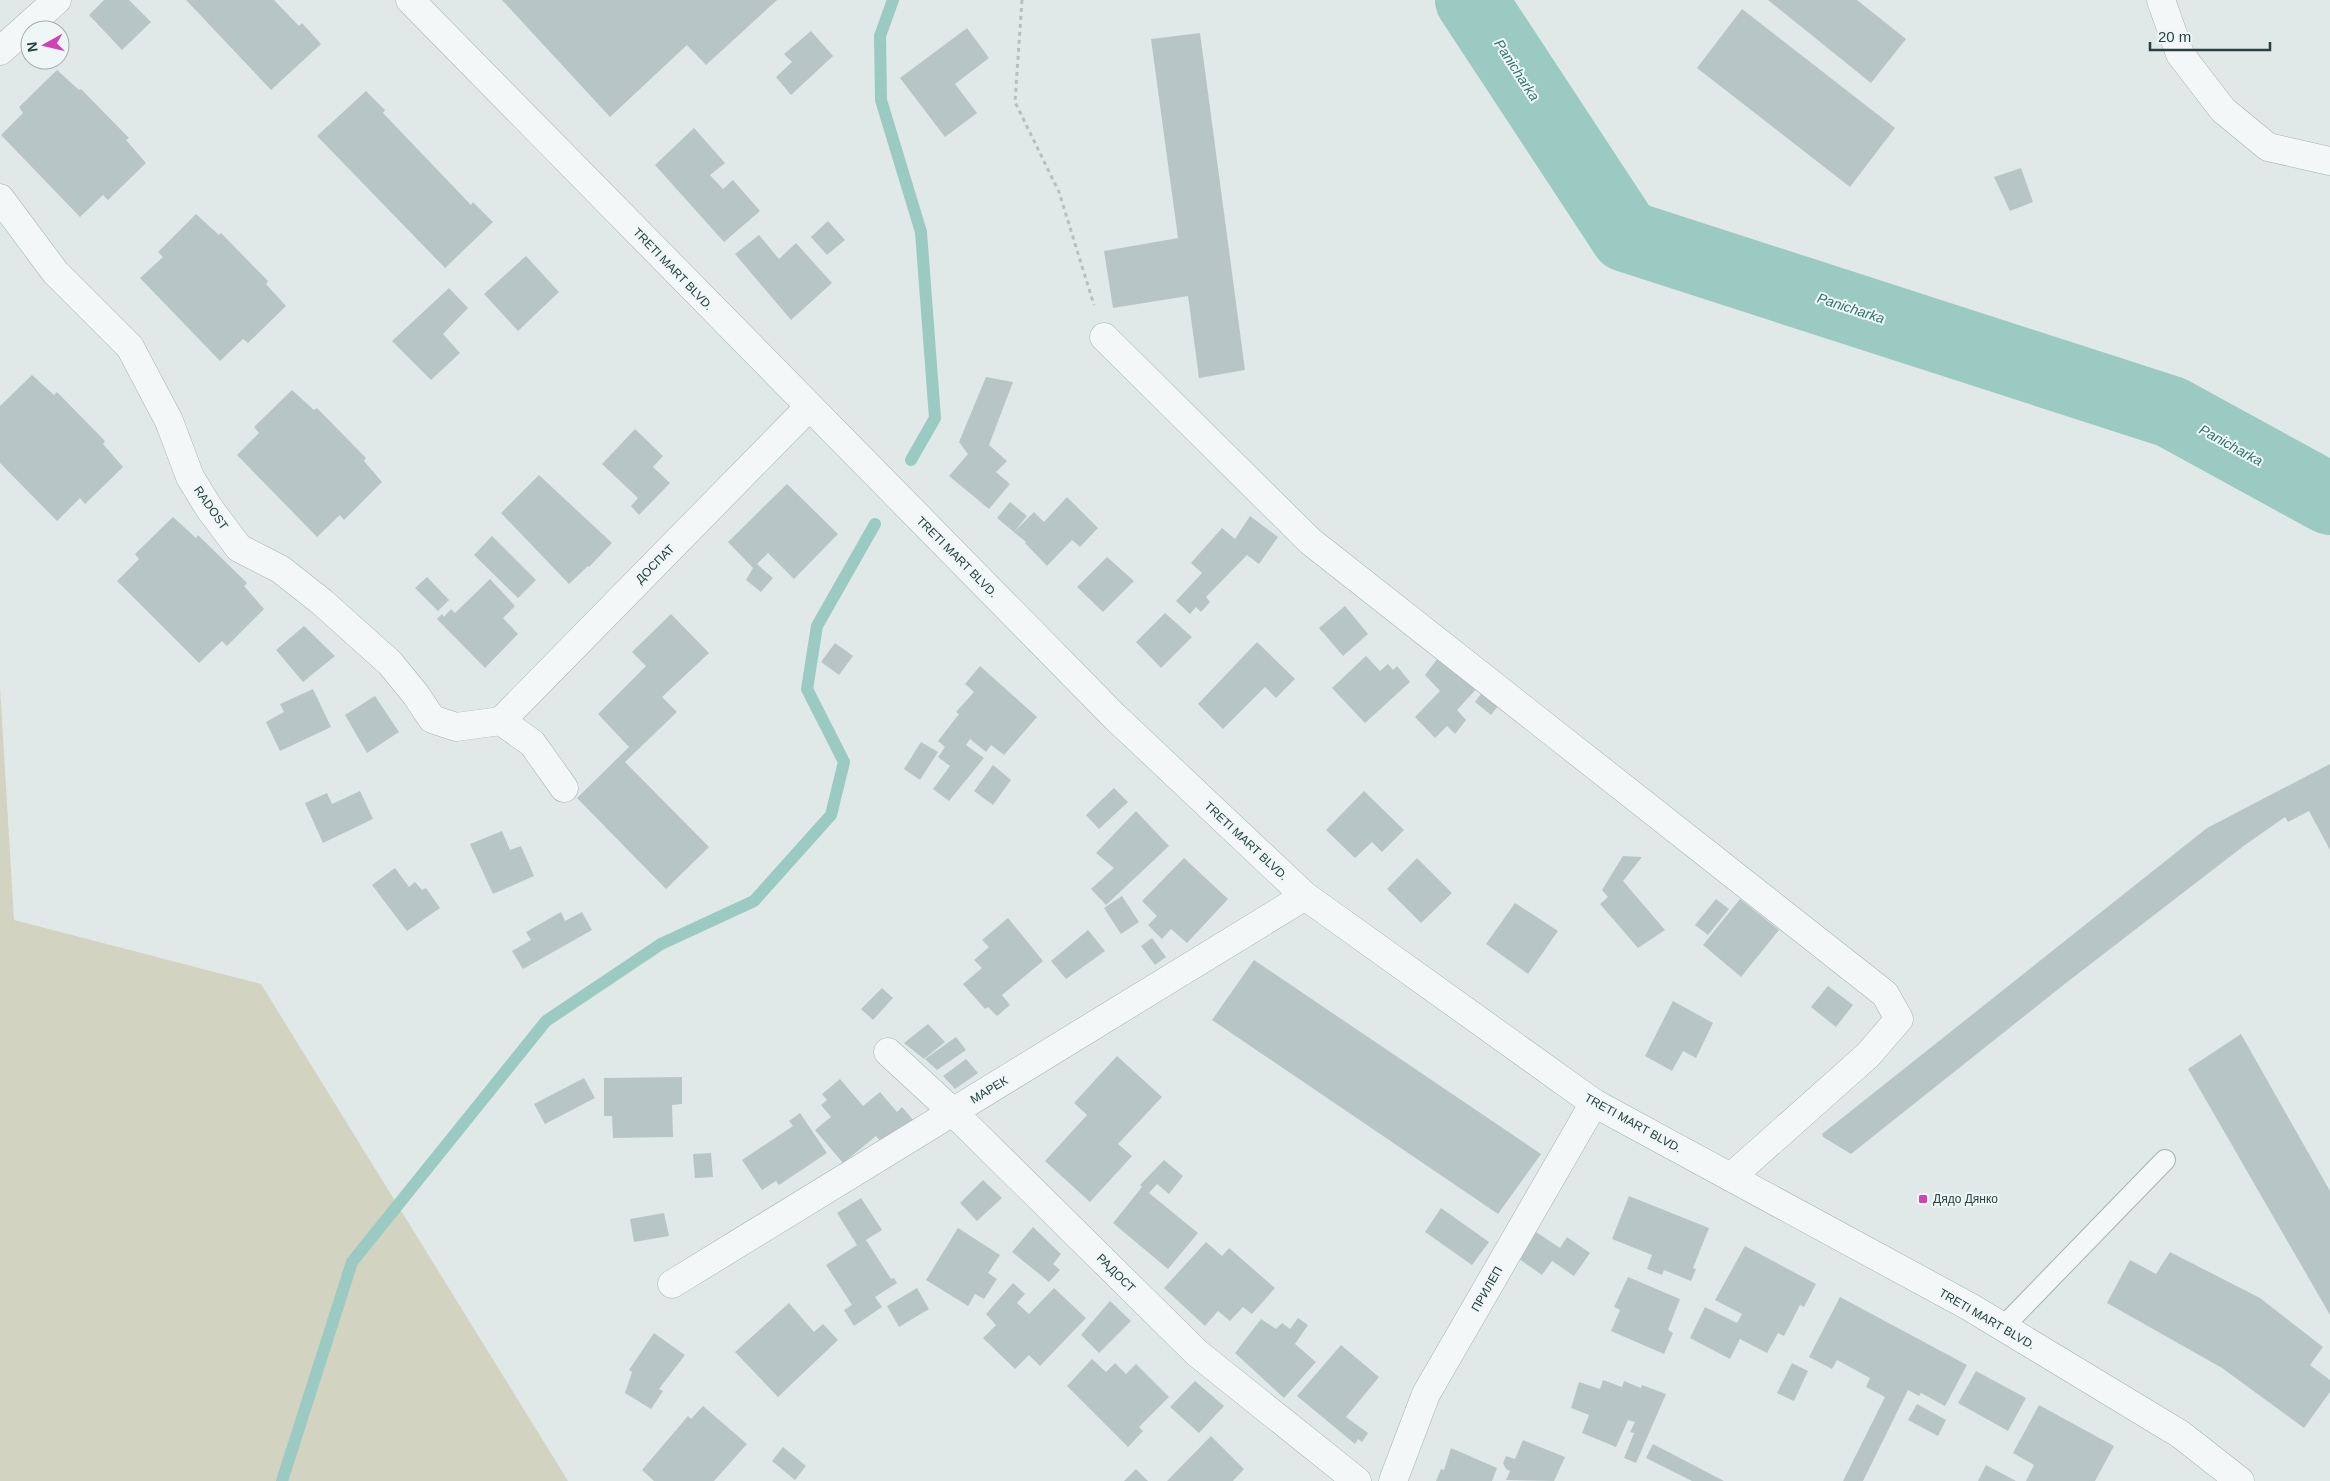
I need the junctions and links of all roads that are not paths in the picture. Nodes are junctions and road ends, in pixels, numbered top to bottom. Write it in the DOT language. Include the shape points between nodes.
graph roads {
  1 [pos="57,0"];
  2 [pos="410,0"];
  3 [pos="2161,0"];
  4 [pos="0,51"];
  5 [pos="2330,161"];
  6 [pos="0,198"];
  7 [pos="1104,337"];
  8 [pos="809,407"];
  9 [pos="501,721"];
  10 [pos="564,788"];
  11 [pos="1305,896"];
  12 [pos="888,1052"];
  13 [pos="1594,1104"];
  14 [pos="953,1112"];
  15 [pos="2165,1160"];
  16 [pos="1731,1177"];
  17 [pos="672,1284"];
  18 [pos="2003,1328"];
  19 [pos="1357,1481"];
  20 [pos="1393,1481"];
  21 [pos="2240,1481"];
  1 -- 4 [label="street"];
  2 -- 8 [label="street, TRETI MART BLVD."];
  3 -- 5 [label="street" via="2180,54 2223,110 2268,147"];
  6 -- 9 [label="street, RADOST" via="55,272 130,347 169,421 190,478 239,548 280,569 322,602 390,664 432,719 456,727"];
  7 -- 16 [label="street" via="1310,541 1885,994 1899,1019 1868,1055"];
  8 -- 9 [label="street, ДОСПАТ"];
  8 -- 11 [label="street, TRETI MART BLVD." via="1115,717"];
  9 -- 10 [label="street" via="532,743"];
  11 -- 13 [label="street, TRETI MART BLVD."];
  11 -- 14 [label="street, МАРЕК"];
  12 -- 14 [label="street, РАДОСТ"];
  13 -- 16 [label="street, TRETI MART BLVD."];
  13 -- 20 [label="street, ПРИЛЕП" via="1426,1394"];
  14 -- 17 [label="street, МАРЕК"];
  14 -- 19 [label="street, РАДОСТ" via="1197,1353"];
  15 -- 18 [label="lane"];
  16 -- 18 [label="street, TRETI MART BLVD."];
  18 -- 21 [label="street, TRETI MART BLVD." via="2180,1434"];
}
